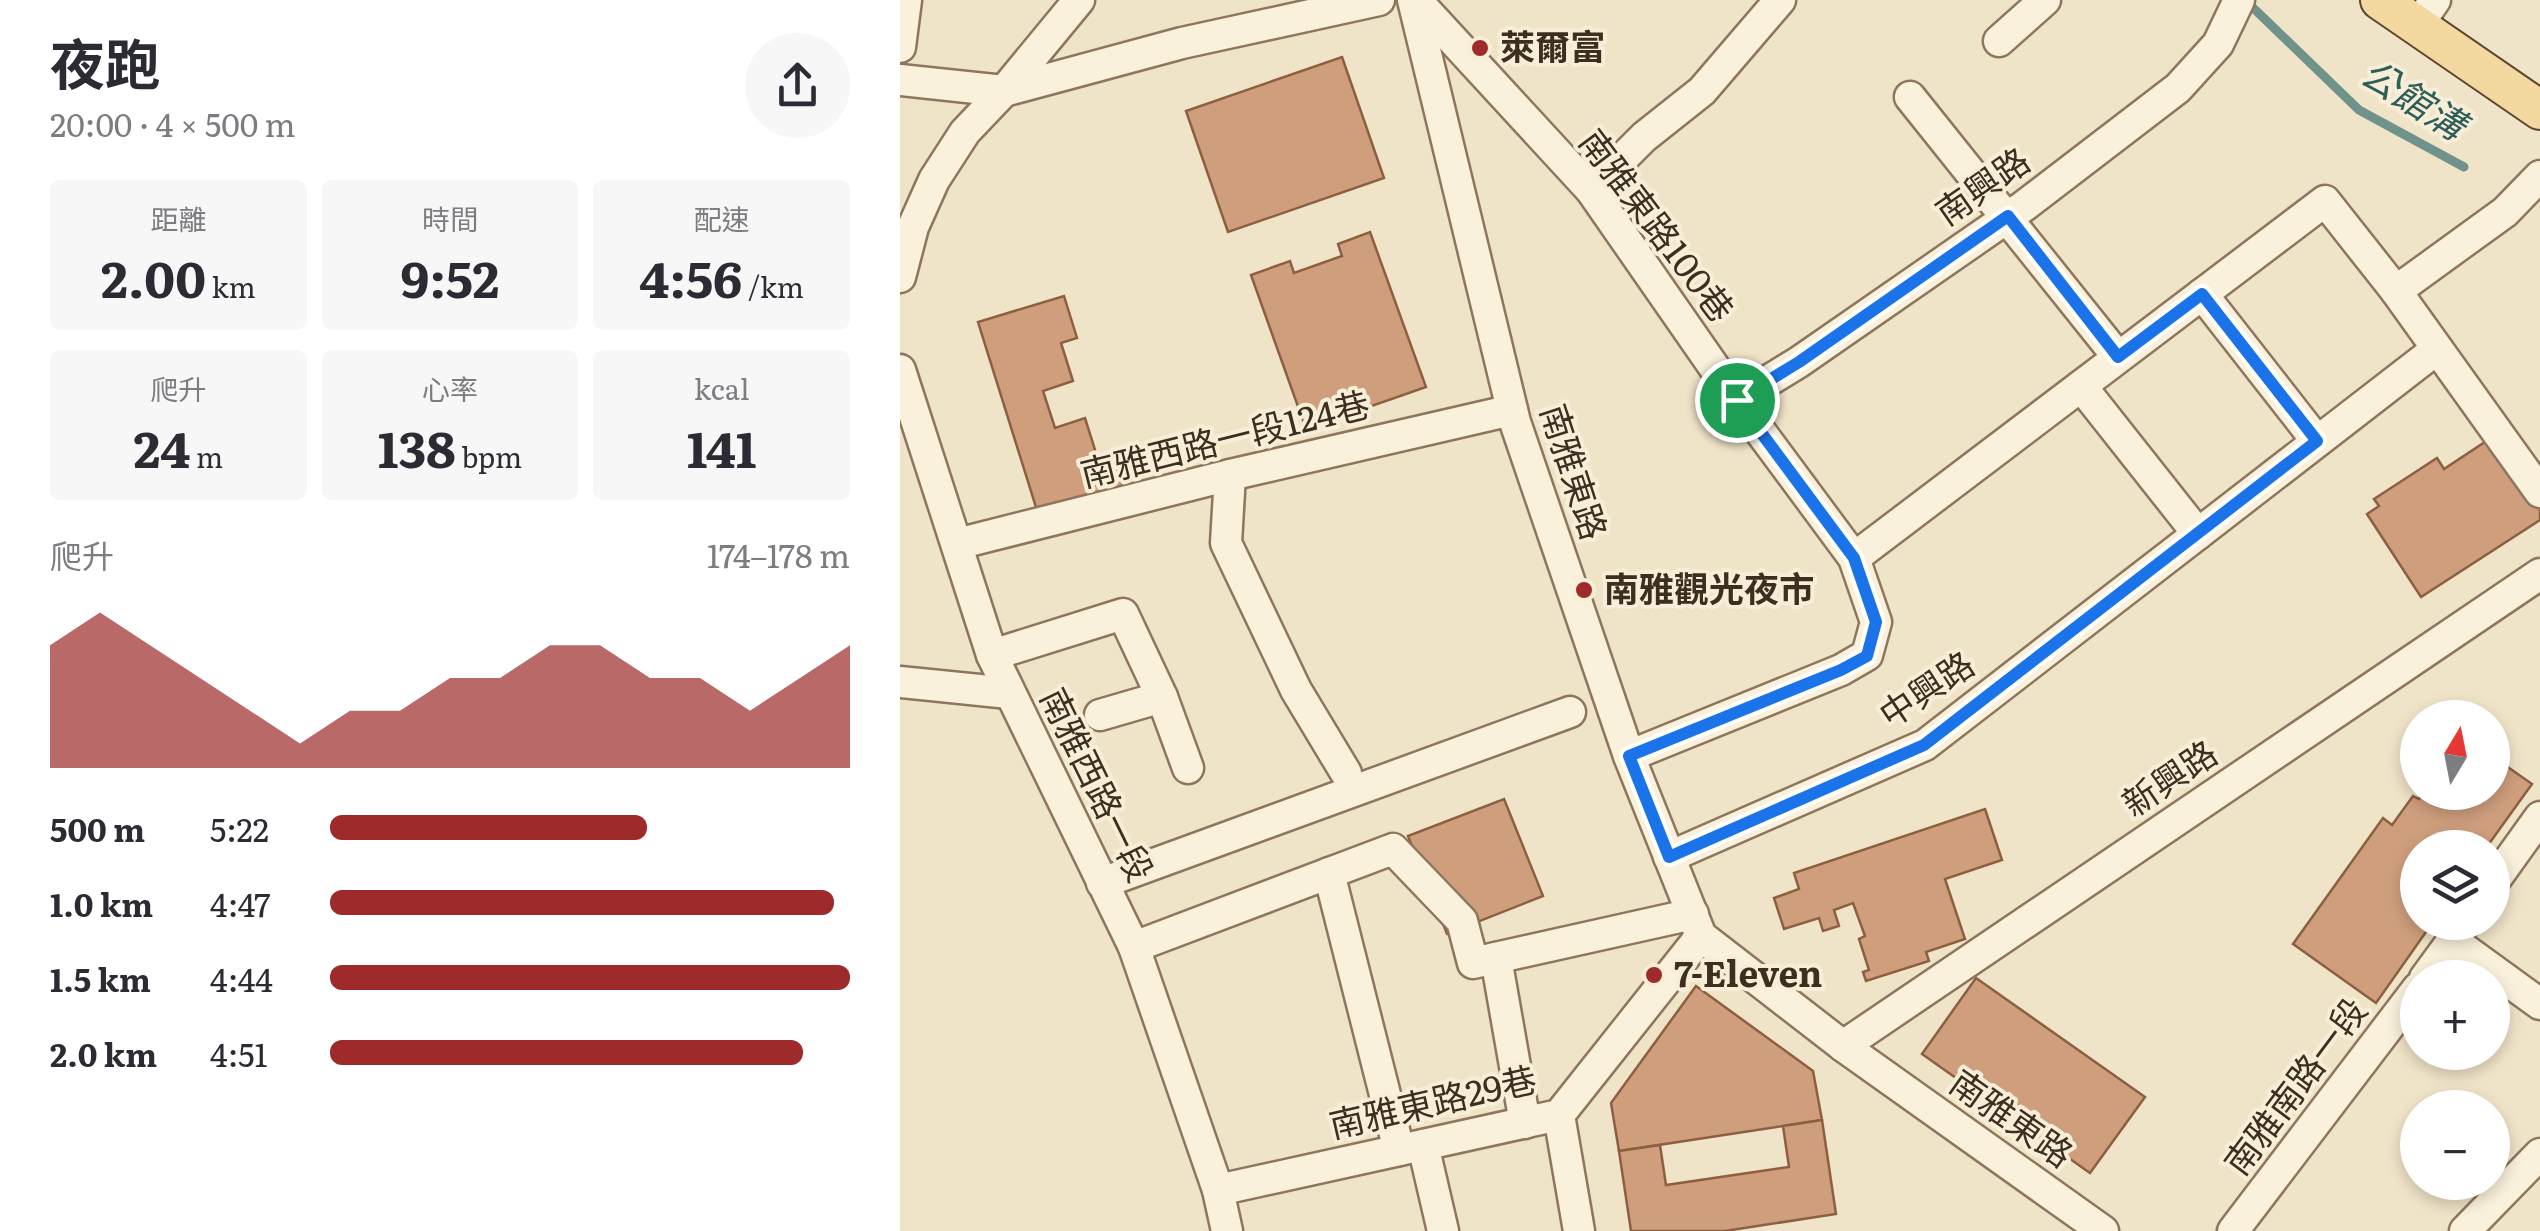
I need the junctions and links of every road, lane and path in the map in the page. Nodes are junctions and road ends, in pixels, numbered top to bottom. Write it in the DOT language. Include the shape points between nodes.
graph roads {
  1 [pos="906,0"];
  2 [pos="1079,0"];
  3 [pos="1379,0"];
  4 [pos="1780,0"];
  5 [pos="2046,0"];
  6 [pos="2239,0"];
  7 [pos="2380,0"];
  8 [pos="1423,3"];
  9 [pos="2427,12"];
  10 [pos="1999,41"];
  11 [pos="900,47"];
  12 [pos="900,80"];
  13 [pos="1004,91"];
  14 [pos="1910,97"];
  15 [pos="2540,110"];
  16 [pos="2540,176"];
  17 [pos="1591,190"];
  18 [pos="2008,216"];
  19 [pos="900,277"];
  20 [pos="2396,291"];
  21 [pos="2202,294"];
  22 [pos="2436,349"];
  23 [pos="2118,357"];
  24 [pos="900,370"];
  25 [pos="2081,386"];
  26 [pos="1737,400"];
  27 [pos="1512,410"];
  28 [pos="2317,441"];
  29 [pos="1230,475"];
  30 [pos="2540,492"];
  31 [pos="2198,534"];
  32 [pos="956,544"];
  33 [pos="1854,558"];
  34 [pos="2540,574"];
  35 [pos="992,656"];
  36 [pos="900,682"];
  37 [pos="1010,693"];
  38 [pos="1162,697"];
  39 [pos="1570,712"];
  40 [pos="1100,715"];
  41 [pos="1629,756"];
  42 [pos="1188,768"];
  43 [pos="1346,773"];
  44 [pos="2540,817"];
  45 [pos="1669,857"];
  46 [pos="2510,859"];
  47 [pos="1329,873"];
  48 [pos="1102,883"];
  49 [pos="1697,925"];
  50 [pos="2468,940"];
  51 [pos="1134,947"];
  52 [pos="1496,958"];
  53 [pos="2540,1004"];
  54 [pos="2400,1012"];
  55 [pos="1842,1046"];
  56 [pos="1559,1115"];
  57 [pos="1524,1123"];
  58 [pos="1411,1148"];
  59 [pos="2540,1154"];
  60 [pos="1218,1190"];
  61 [pos="1227,1231"];
  62 [pos="1444,1231"];
  63 [pos="1579,1231"];
  64 [pos="2104,1231"];
  65 [pos="2234,1231"];
  66 [pos="2465,1231"];
  1 -- 11 [label="street"];
  2 -- 13 [label="street"];
  3 -- 13 [label="street"];
  4 -- 17 [label="street" via="1702,91"];
  5 -- 10 [label="street"];
  6 -- 18 [label="street, 南興路" via="2218,44 2178,88"];
  7 -- 9 [label="main road"];
  8 -- 17 [label="street, 南雅東路100巷"];
  8 -- 27 [label="street, 南雅東路"];
  9 -- 15 [label="main road"];
  12 -- 13 [label="street"];
  13 -- 19 [label="street" via="964,132 934,180"];
  14 -- 18 [label="street"];
  16 -- 20 [label="street" via="2505,212"];
  17 -- 26 [label="street, 南雅東路100巷"];
  18 -- 23 [label="street"];
  18 -- 26 [label="street, 南興路"];
  20 -- 21 [label="street" via="2325,200"];
  20 -- 22 [label="street"];
  21 -- 23 [label="street"];
  21 -- 28 [label="street"];
  22 -- 28 [label="street, 中興路"];
  22 -- 30 [label="street"];
  23 -- 25 [label="street"];
  24 -- 32 [label="street, 南雅西路一段"];
  25 -- 31 [label="street"];
  25 -- 33 [label="street"];
  26 -- 33 [label="street, 南雅東路100巷"];
  27 -- 29 [label="street, 南雅西路一段124巷"];
  27 -- 41 [label="street, 南雅東路"];
  28 -- 31 [label="street, 中興路"];
  29 -- 32 [label="street, 南雅西路一段124巷"];
  29 -- 43 [label="street" via="1226,544 1296,690"];
  31 -- 45 [label="street, 中興路" via="1924,745"];
  32 -- 35 [label="street, 南雅西路一段"];
  33 -- 41 [label="street, 南雅東路100巷" via="1876,622 1867,656"];
  34 -- 55 [label="street, 新興路"];
  35 -- 37 [label="street, 南雅西路一段"];
  35 -- 38 [label="street" via="1123,614"];
  36 -- 37 [label="street"];
  37 -- 48 [label="street, 南雅西路一段"];
  38 -- 40 [label="street"];
  38 -- 42 [label="street"];
  39 -- 48 [label="street"];
  41 -- 45 [label="street, 南雅東路"];
  44 -- 46 [label="street"];
  45 -- 49 [label="street, 南雅東路"];
  47 -- 51 [label="street"];
  47 -- 52 [label="street" via="1393,849 1462,921 1473,963"];
  47 -- 58 [label="street"];
  48 -- 51 [label="street, 南雅西路一段"];
  49 -- 52 [label="street"];
  49 -- 55 [label="street, 南雅東路"];
  49 -- 56 [label="street, 南雅東路29巷"];
  50 -- 53 [label="street"];
  51 -- 60 [label="street, 南雅西路一段"];
  52 -- 57 [label="street"];
  54 -- 65 [label="street, 南雅南路一段"];
  55 -- 64 [label="street, 南雅東路"];
  56 -- 57 [label="street, 南雅東路29巷"];
  56 -- 63 [label="street"];
  57 -- 58 [label="street, 南雅東路29巷"];
  58 -- 60 [label="street, 南雅東路29巷"];
  58 -- 62 [label="street"];
  59 -- 66 [label="street"];
  60 -- 61 [label="street, 南雅西路一段"];
}
